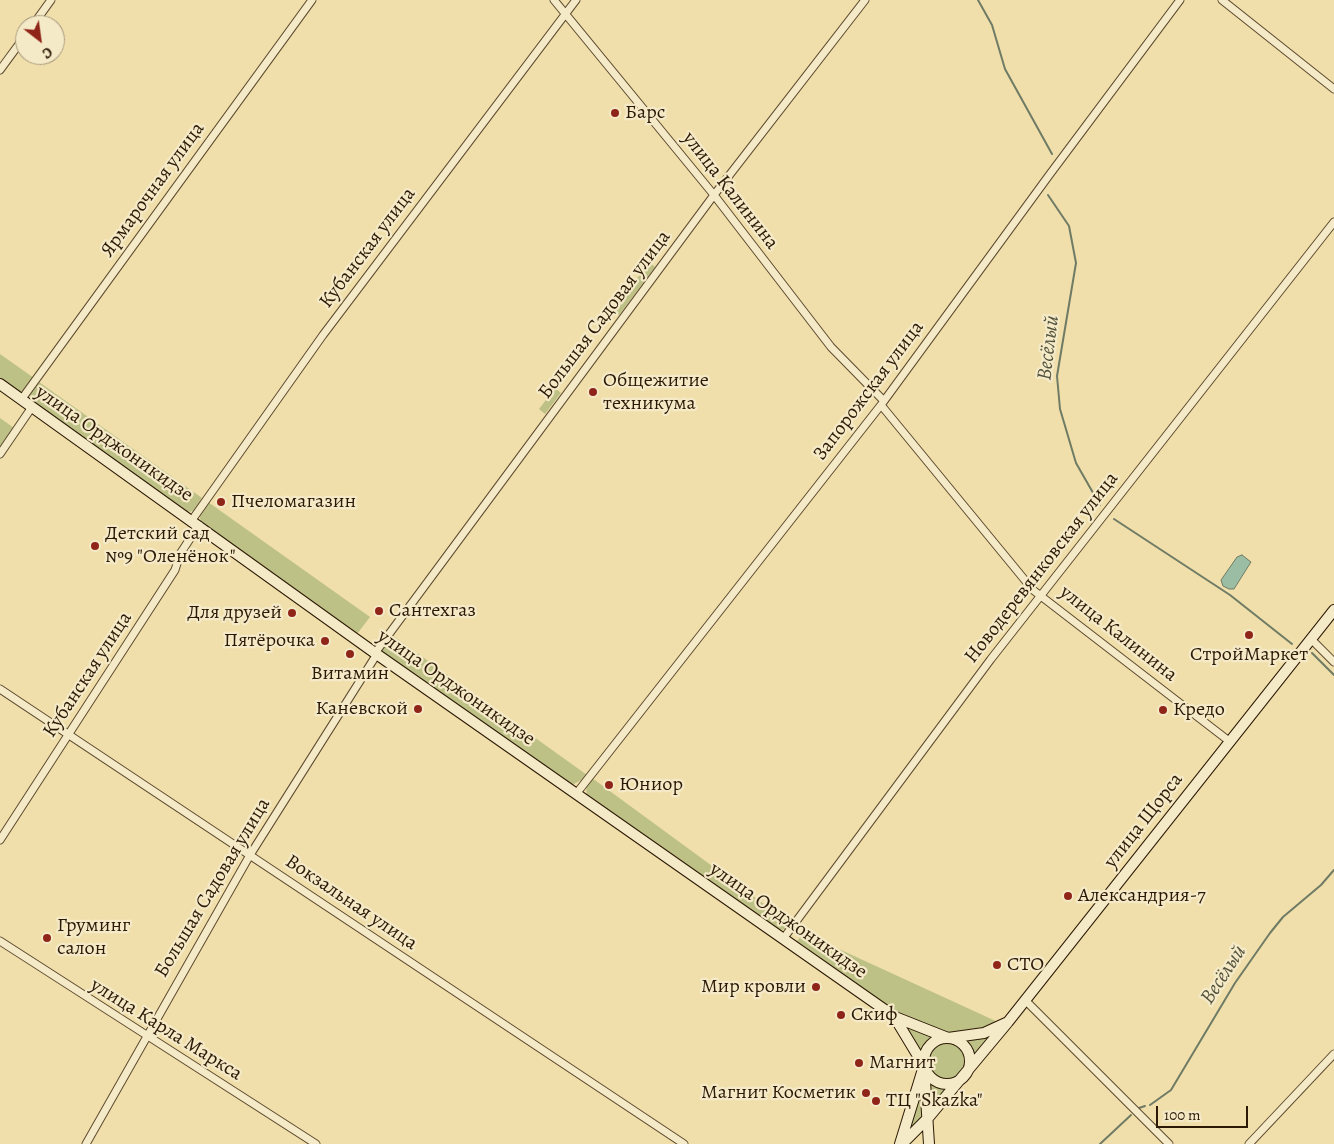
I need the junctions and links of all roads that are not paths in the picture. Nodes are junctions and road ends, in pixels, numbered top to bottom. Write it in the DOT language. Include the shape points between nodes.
graph roads {
  1 [pos="51,0"];
  2 [pos="312,0"];
  3 [pos="554,0"];
  4 [pos="576,0"];
  5 [pos="865,0"];
  6 [pos="1180,0"];
  7 [pos="1222,0"];
  8 [pos="565,13"];
  9 [pos="40,15"];
  10 [pos="15,50"];
  11 [pos="0,70"];
  12 [pos="1334,89"];
  13 [pos="714,195"];
  14 [pos="1334,222"];
  15 [pos="0,384"];
  16 [pos="21,400"];
  17 [pos="882,403"];
  18 [pos="32,407"];
  19 [pos="0,454"];
  20 [pos="195,523"];
  21 [pos="1041,596"];
  22 [pos="1334,610"];
  23 [pos="1311,639"];
  24 [pos="376,654"];
  25 [pos="1334,662"];
  26 [pos="0,689"];
  27 [pos="68,735"];
  28 [pos="1229,741"];
  29 [pos="576,794"];
  30 [pos="0,840"];
  31 [pos="250,855"];
  32 [pos="783,939"];
  33 [pos="0,941"];
  34 [pos="1025,1000"];
  35 [pos="895,1017"];
  36 [pos="1008,1022"];
  37 [pos="146,1036"];
  38 [pos="948,1038"];
  39 [pos="1333,1057"];
  40 [pos="924,1066"];
  41 [pos="964,1075"];
  42 [pos="928,1118"];
  43 [pos="86,1144"];
  44 [pos="316,1144"];
  45 [pos="684,1144"];
  46 [pos="901,1144"];
  47 [pos="929,1144"];
  48 [pos="1169,1144"];
  49 [pos="1249,1144"];
  1 -- 9 [label="street"];
  2 -- 16 [label="street, Ярмарочная улица"];
  3 -- 8 [label="street, улица Калинина"];
  4 -- 8 [label="street, Кубанская улица"];
  5 -- 13 [label="street, Большая Садовая улица"];
  6 -- 17 [label="street, Запорожская улица"];
  7 -- 12 [label="street"];
  8 -- 13 [label="street, улица Калинина"];
  8 -- 20 [label="street, Кубанская улица" via="323,335"];
  10 -- 11 [label="street"];
  13 -- 17 [label="street, улица Калинина" via="831,347"];
  13 -- 24 [label="street, Большая Садовая улица"];
  14 -- 21 [label="street, Новодеревянковская улица"];
  15 -- 16 [label="main road, улица Орджоникидзе"];
  16 -- 18 [label="main road, улица Орджоникидзе"];
  17 -- 21 [label="street, улица Калинина" via="1028,585"];
  17 -- 29 [label="street, Запорожская улица"];
  18 -- 19 [label="street"];
  18 -- 20 [label="main road, улица Орджоникидзе"];
  20 -- 24 [label="main road, улица Орджоникидзе"];
  20 -- 27 [label="street, Кубанская улица" via="175,570"];
  21 -- 28 [label="street, улица Калинина"];
  21 -- 32 [label="street, Новодеревянковская улица"];
  22 -- 23 [label="main road, улица Щорса"];
  23 -- 25 [label="street"];
  23 -- 28 [label="main road, улица Щорса"];
  24 -- 29 [label="main road, улица Орджоникидзе"];
  24 -- 31 [label="street, Большая Садовая улица"];
  26 -- 27 [label="street, Вокзальная улица"];
  27 -- 30 [label="street, Кубанская улица"];
  27 -- 31 [label="street, Вокзальная улица"];
  28 -- 34 [label="main road, улица Щорса"];
  29 -- 32 [label="main road, улица Орджоникидзе"];
  31 -- 37 [label="street, Большая Садовая улица"];
  31 -- 45 [label="street, Вокзальная улица"];
  32 -- 35 [label="main road, улица Орджоникидзе"];
  33 -- 37 [label="street, улица Карла Маркса"];
  34 -- 36 [label="main road, улица Щорса"];
  34 -- 48 [label="street"];
  35 -- 38 [label="main road"];
  35 -- 40 [label="main road"];
  36 -- 38 [label="main road" via="984,1033"];
  36 -- 41 [label="main road, улица Щорса"];
  37 -- 43 [label="street, Большая Садовая улица"];
  37 -- 44 [label="street, улица Карла Маркса"];
  38 -- 40 [label="main road" via="936,1040 928,1047"];
  38 -- 41 [label="main road" via="962,1043 968,1052 969,1066"];
  39 -- 49 [label="street"];
  40 -- 41 [label="main road" via="933,1079 944,1084 955,1082"];
  40 -- 42 [label="main road"];
  40 -- 46 [label="main road, улица Щорса"];
  41 -- 42 [label="main road, улица Щорса"];
  42 -- 46 [label="main road, улица Щорса"];
  42 -- 47 [label="main road"];
}
